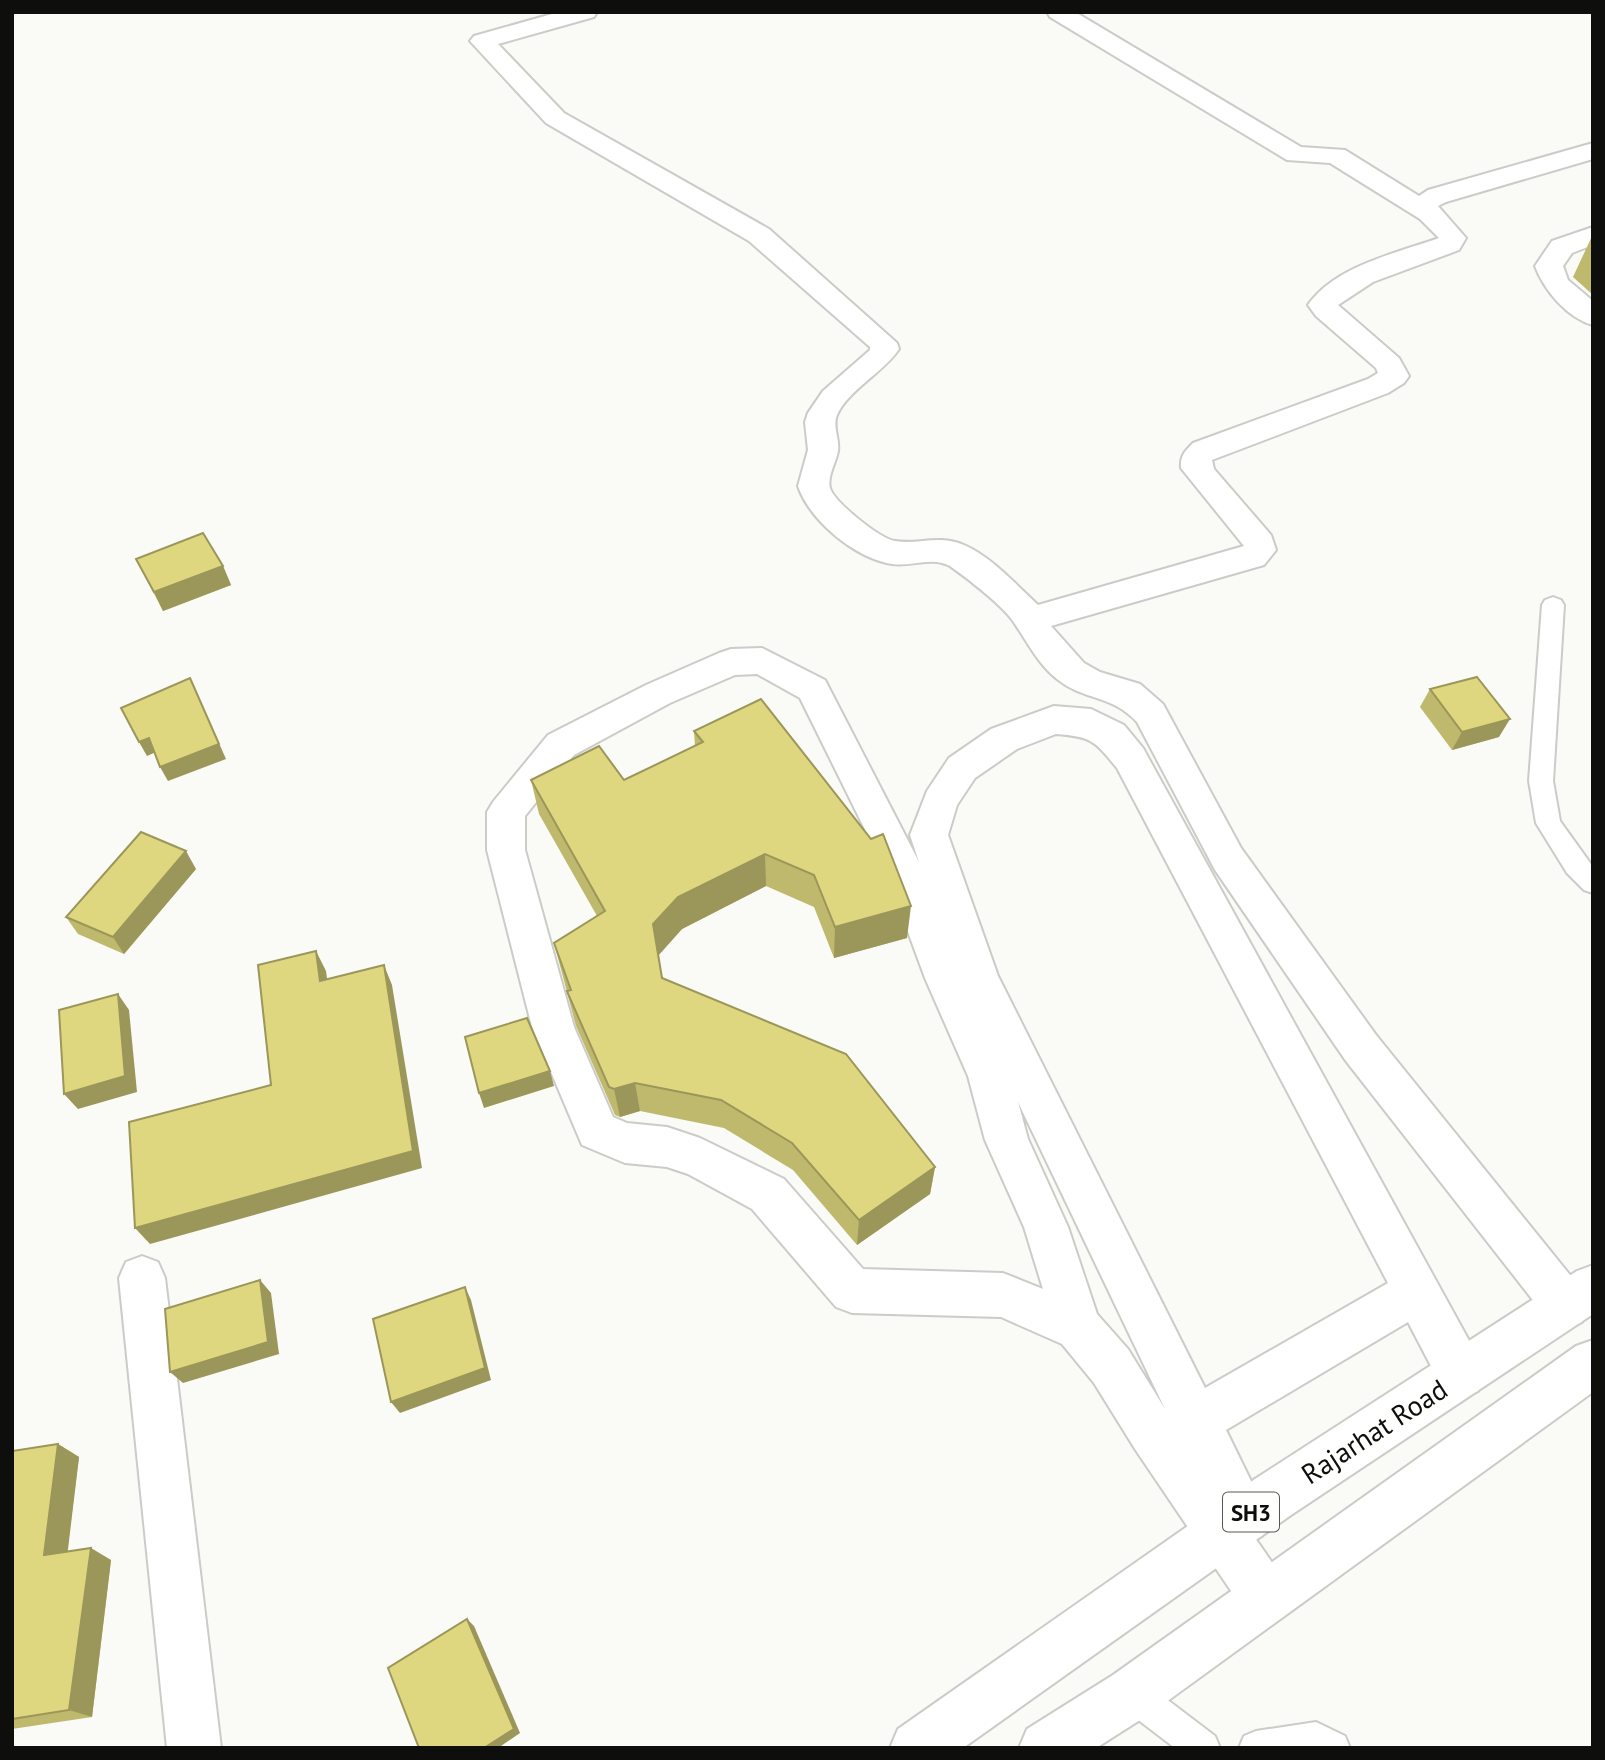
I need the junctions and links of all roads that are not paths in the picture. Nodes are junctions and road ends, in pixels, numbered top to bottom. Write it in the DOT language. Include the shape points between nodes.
graph roads {
  1 [pos="586,12"];
  2 [pos="1058,12"];
  3 [pos="1593,151"];
  4 [pos="1427,213"];
  5 [pos="1593,235"];
  6 [pos="1593,316"];
  7 [pos="1553,605"];
  8 [pos="1034,621"];
  9 [pos="1593,883"];
  10 [pos="142,1278"];
  11 [pos="1416,1292"];
  12 [pos="1579,1296"];
  13 [pos="1078,1328"];
  14 [pos="1593,1363"];
  15 [pos="1461,1374"];
  16 [pos="1195,1421"];
  17 [pos="1232,1526"];
  18 [pos="1266,1598"];
  19 [pos="1132,1694"];
  20 [pos="194,1748"];
  21 [pos="917,1748"];
  22 [pos="1046,1748"];
  23 [pos="1203,1748"];
  24 [pos="1256,1748"];
  25 [pos="1333,1748"];
  1 -- 8 [label="street" via="482,41 555,118 760,235 883,343 886,349 880,356 822,414 819,427 824,448 813,484 817,498 872,545 886,551 936,548 951,552"];
  2 -- 4 [label="street" via="1296,155 1336,155"];
  3 -- 4 [label="street" via="1437,196 1424,204"];
  4 -- 8 [label="street" via="1449,231 1453,237 1449,244 1372,273 1322,304 1389,364 1394,376 1378,386 1204,450 1196,458 1203,477 1260,543 1260,550 1252,557"];
  5 -- 6 [label="street" via="1562,247 1549,266 1556,284"];
  7 -- 9 [label="lane" via="1541,781 1548,823"];
  8 -- 12 [label="street" via="1037,632 1068,669 1090,682 1124,690 1150,713 1228,859 1361,1048"];
  10 -- 20 [label="street"];
  11 -- 15 [label="street"];
  11 -- 16 [label="street"];
  11 -- 16 [label="street" via="1130,758 1111,735 1091,723 1054,720 1004,739 962,768 940,801 929,835 978,978"];
  12 -- 15 [label="street, Rajarhat Road / SH3"];
  13 -- 13 [label="street" via="1003,1295 852,1291 768,1194 700,1158 667,1147 625,1143 597,1131 553,1027 506,850 506,812 561,745 731,662 762,661 813,690 905,872 989,1076 1007,1140 1046,1227"];
  13 -- 17 [label="street"];
  14 -- 18 [label="street"];
  15 -- 17 [label="street, Rajarhat Road / SH3"];
  16 -- 17 [label="street"];
  17 -- 18 [label="street"];
  17 -- 21 [label="street, Rajarhat Road / SH3"];
  18 -- 19 [label="street"];
  19 -- 22 [label="street"];
  19 -- 23 [label="lane"];
  24 -- 25 [label="lane" via="1316,1739"];
}
